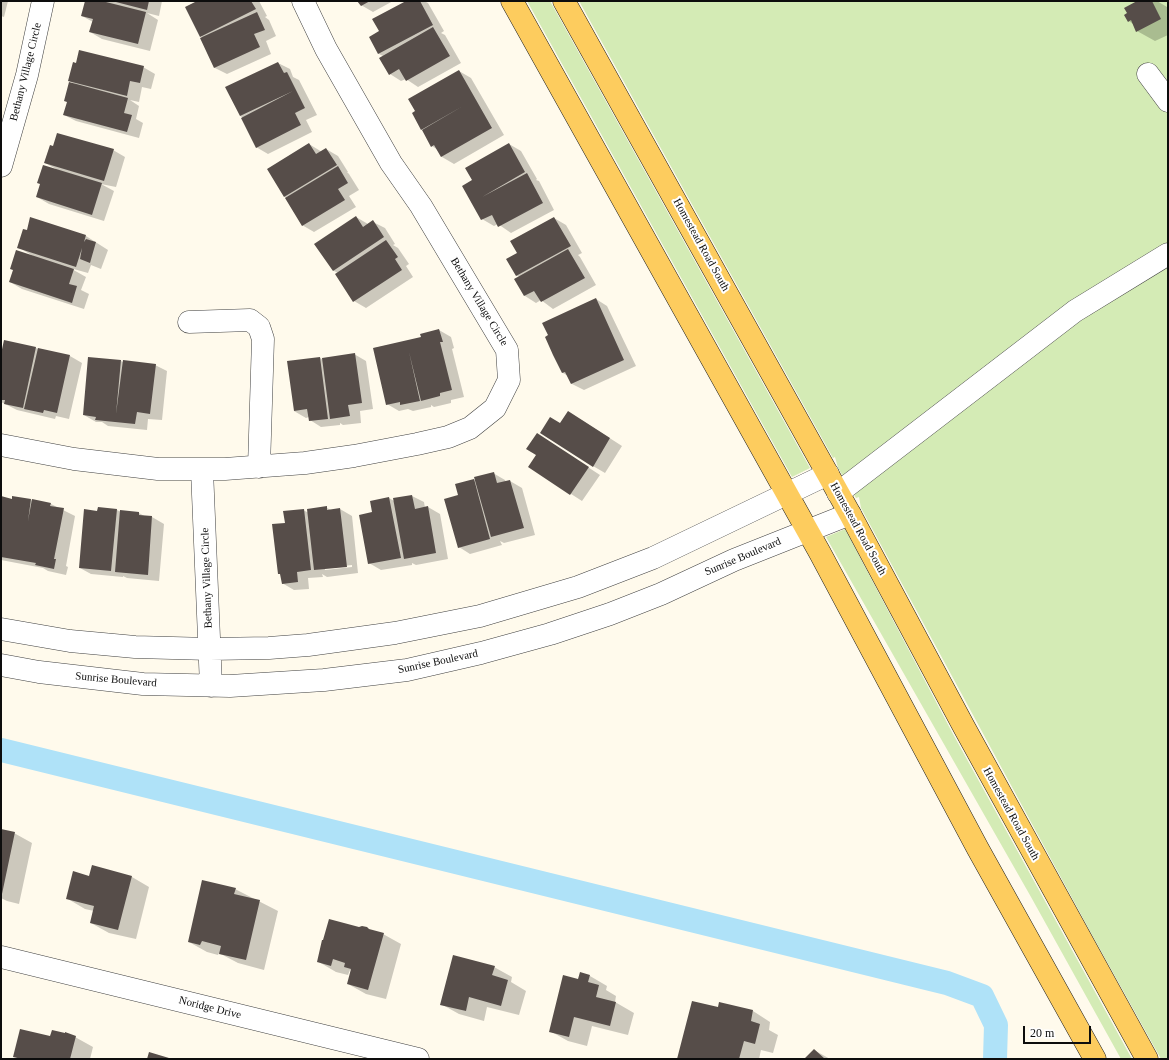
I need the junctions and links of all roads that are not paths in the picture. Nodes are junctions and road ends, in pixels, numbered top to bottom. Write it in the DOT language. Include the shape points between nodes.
graph roads {
  1 [pos="43,1"];
  2 [pos="303,1"];
  3 [pos="512,1"];
  4 [pos="564,1"];
  5 [pos="1148,74"];
  6 [pos="1168,101"];
  7 [pos="1,166"];
  8 [pos="1168,254"];
  9 [pos="189,322"];
  10 [pos="1,445"];
  11 [pos="259,467"];
  12 [pos="202,470"];
  13 [pos="828,474"];
  14 [pos="787,493"];
  15 [pos="838,493"];
  16 [pos="850,514"];
  17 [pos="807,530"];
  18 [pos="1,629"];
  19 [pos="210,649"];
  20 [pos="1,665"];
  21 [pos="211,686"];
  22 [pos="1,956"];
  23 [pos="418,1059"];
  24 [pos="1095,1059"];
  25 [pos="1147,1059"];
  1 -- 7 [label="street, Bethany Village Circle" via="27,75"];
  2 -- 11 [label="street, Bethany Village Circle" via="326,49 391,163 421,206 508,350 509,380 495,408 470,428 448,437 347,457"];
  3 -- 14 [label="main road"];
  4 -- 13 [label="main road, Homestead Road South"];
  5 -- 6 [label="street"];
  8 -- 15 [label="street" via="1075,311"];
  9 -- 11 [label="street" via="250,320 259,327 263,339"];
  10 -- 12 [label="street, Bethany Village Circle" via="74,459 158,469"];
  11 -- 12 [label="street, Bethany Village Circle"];
  12 -- 19 [label="street, Bethany Village Circle"];
  13 -- 14 [label="street"];
  13 -- 15 [label="main road, Homestead Road South"];
  14 -- 17 [label="main road"];
  14 -- 19 [label="street" via="653,558 578,587 480,616 395,634 308,645"];
  15 -- 16 [label="main road, Homestead Road South"];
  16 -- 17 [label="street, Sunrise Boulevard"];
  16 -- 25 [label="main road, Homestead Road South"];
  17 -- 21 [label="street, Sunrise Boulevard" via="661,594 550,634 407,670 324,680"];
  17 -- 24 [label="main road" via="978,849"];
  18 -- 19 [label="street" via="70,641 135,647"];
  19 -- 21 [label="street, Bethany Village Circle"];
  20 -- 21 [label="street, Sunrise Boulevard" via="143,684"];
  22 -- 23 [label="street, Noridge Drive"];
}
